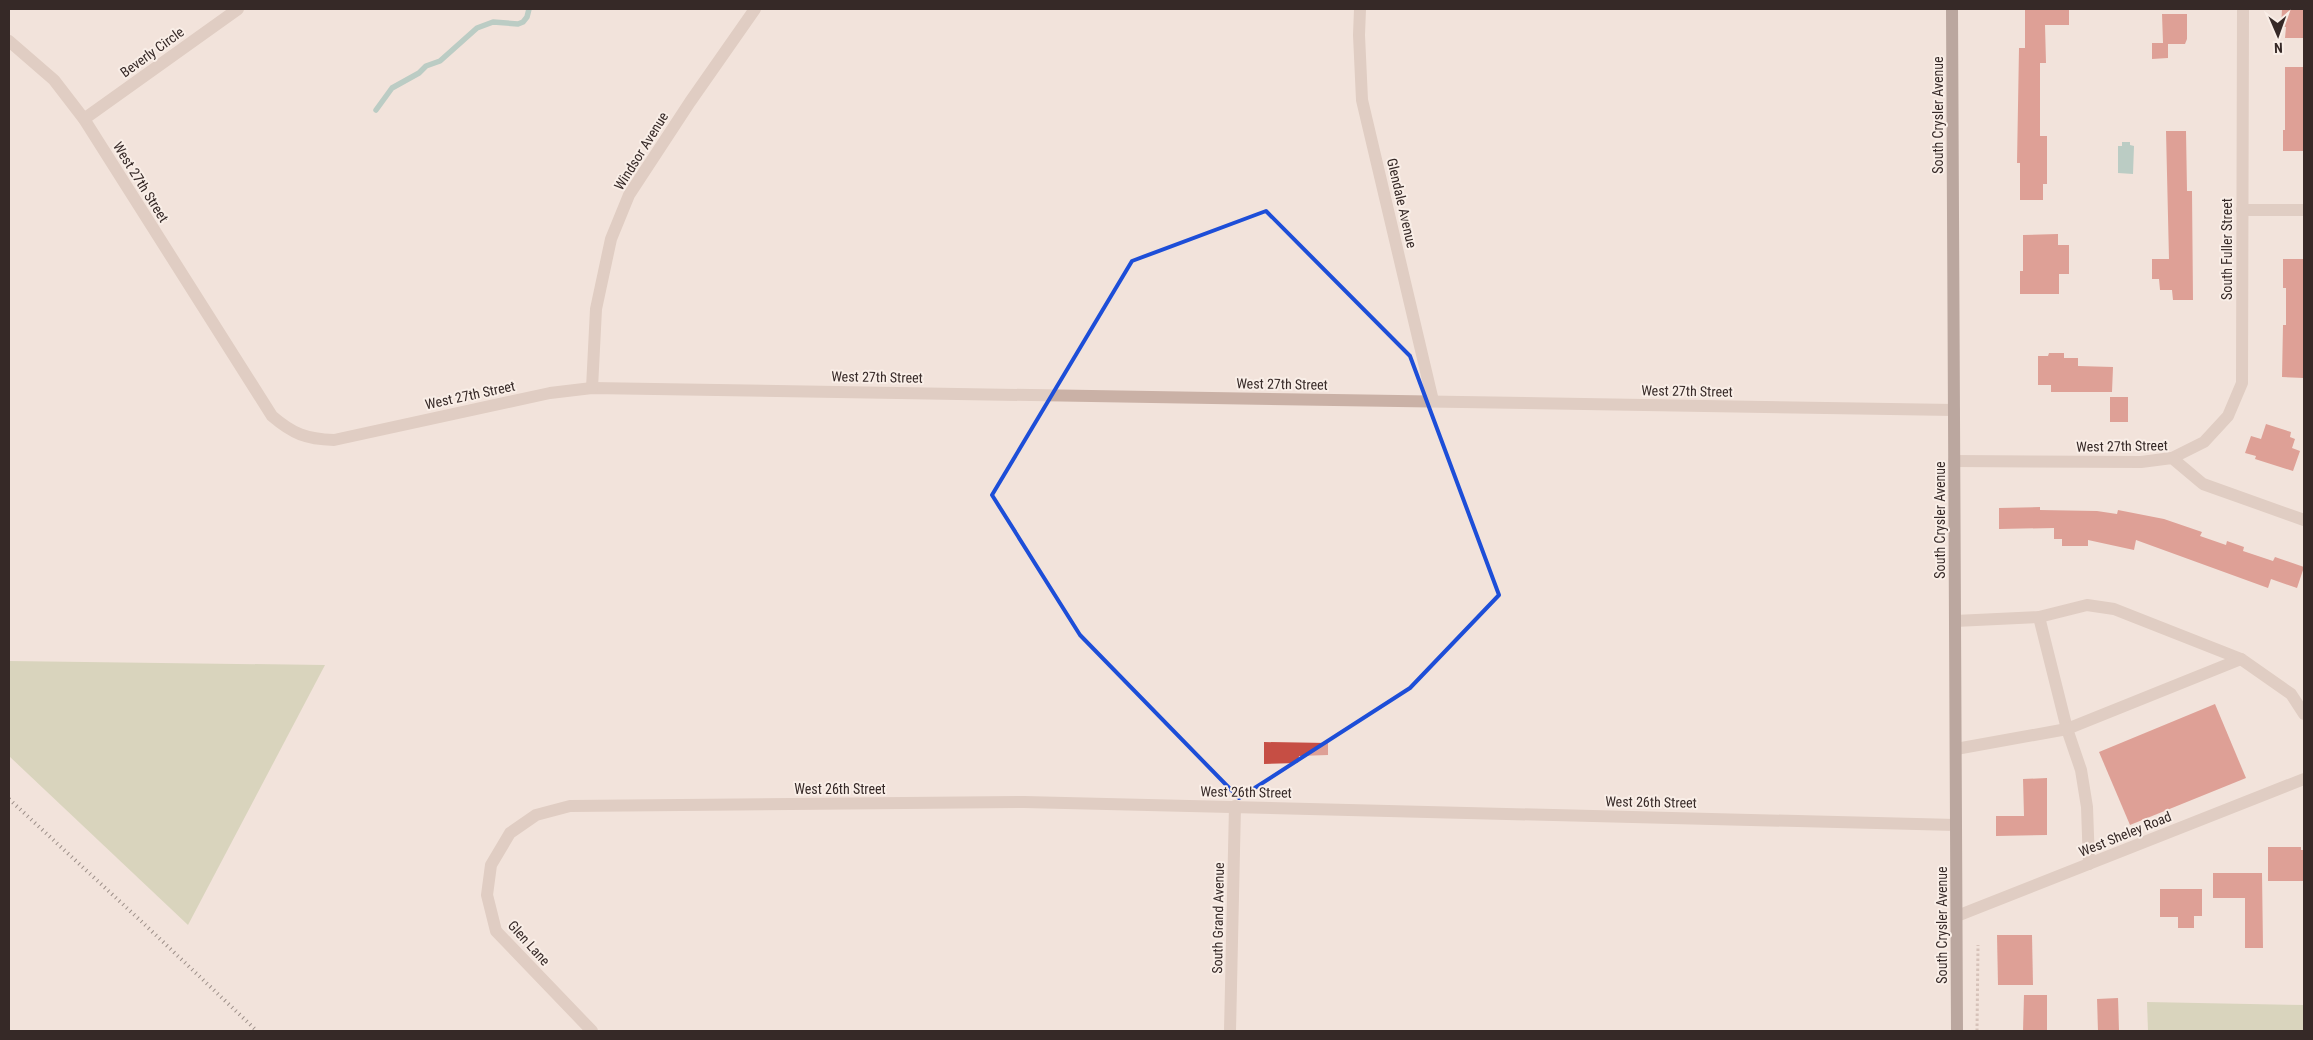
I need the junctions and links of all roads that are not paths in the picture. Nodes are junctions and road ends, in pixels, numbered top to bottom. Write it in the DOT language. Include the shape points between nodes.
graph roads {
  1 [pos="238,9"];
  2 [pos="755,9"];
  3 [pos="1360,9"];
  4 [pos="1952,9"];
  5 [pos="2243,9"];
  6 [pos="9,41"];
  7 [pos="84,119"];
  8 [pos="2242,210"];
  9 [pos="2304,210"];
  10 [pos="592,388"];
  11 [pos="1433,401"];
  12 [pos="1954,410"];
  13 [pos="2172,458"];
  14 [pos="1954,461"];
  15 [pos="2304,520"];
  16 [pos="2039,617"];
  17 [pos="1955,621"];
  18 [pos="2241,659"];
  19 [pos="2304,714"];
  20 [pos="2067,729"];
  21 [pos="1956,749"];
  22 [pos="2304,779"];
  23 [pos="1235,806"];
  24 [pos="536,815"];
  25 [pos="1956,825"];
  26 [pos="2090,864"];
  27 [pos="1957,916"];
  28 [pos="592,1031"];
  29 [pos="1230,1031"];
  30 [pos="1957,1031"];
  1 -- 7 [label="street, Beverly Circle"];
  2 -- 10 [label="street, Windsor Avenue" via="629,195 611,239 596,309"];
  3 -- 11 [label="street, Glendale Avenue" via="1362,100"];
  4 -- 12 [label="main road, South Crysler Avenue"];
  5 -- 8 [label="street, South Fuller Street"];
  6 -- 7 [label="street, West 27th Street" via="54,80"];
  7 -- 10 [label="street, West 27th Street" via="272,416 290,431 311,439 334,440 550,393"];
  8 -- 9 [label="street"];
  8 -- 13 [label="street, South Fuller Street" via="2242,383 2228,416 2204,442"];
  10 -- 11 [label="street, West 27th Street"];
  11 -- 12 [label="street, West 27th Street"];
  12 -- 14 [label="main road, South Crysler Avenue"];
  13 -- 14 [label="street, West 27th Street" via="2141,462"];
  13 -- 15 [label="street, West 27th Street" via="2203,484"];
  14 -- 17 [label="main road, South Crysler Avenue"];
  16 -- 17 [label="street"];
  16 -- 18 [label="street" via="2087,605 2114,609"];
  16 -- 20 [label="street"];
  17 -- 21 [label="main road, South Crysler Avenue"];
  18 -- 19 [label="street" via="2291,694"];
  18 -- 20 [label="street"];
  20 -- 21 [label="street"];
  20 -- 26 [label="street" via="2081,770 2088,807"];
  21 -- 25 [label="main road, South Crysler Avenue"];
  22 -- 26 [label="street, West Sheley Road"];
  23 -- 24 [label="street, West 26th Street" via="1024,802 570,806"];
  23 -- 25 [label="street, West 26th Street"];
  23 -- 29 [label="street, South Grand Avenue"];
  24 -- 28 [label="street, Glen Lane" via="510,833 491,865 487,895 496,931"];
  25 -- 27 [label="main road, South Crysler Avenue"];
  26 -- 27 [label="street, West Sheley Road"];
  27 -- 30 [label="main road, South Crysler Avenue"];
}
